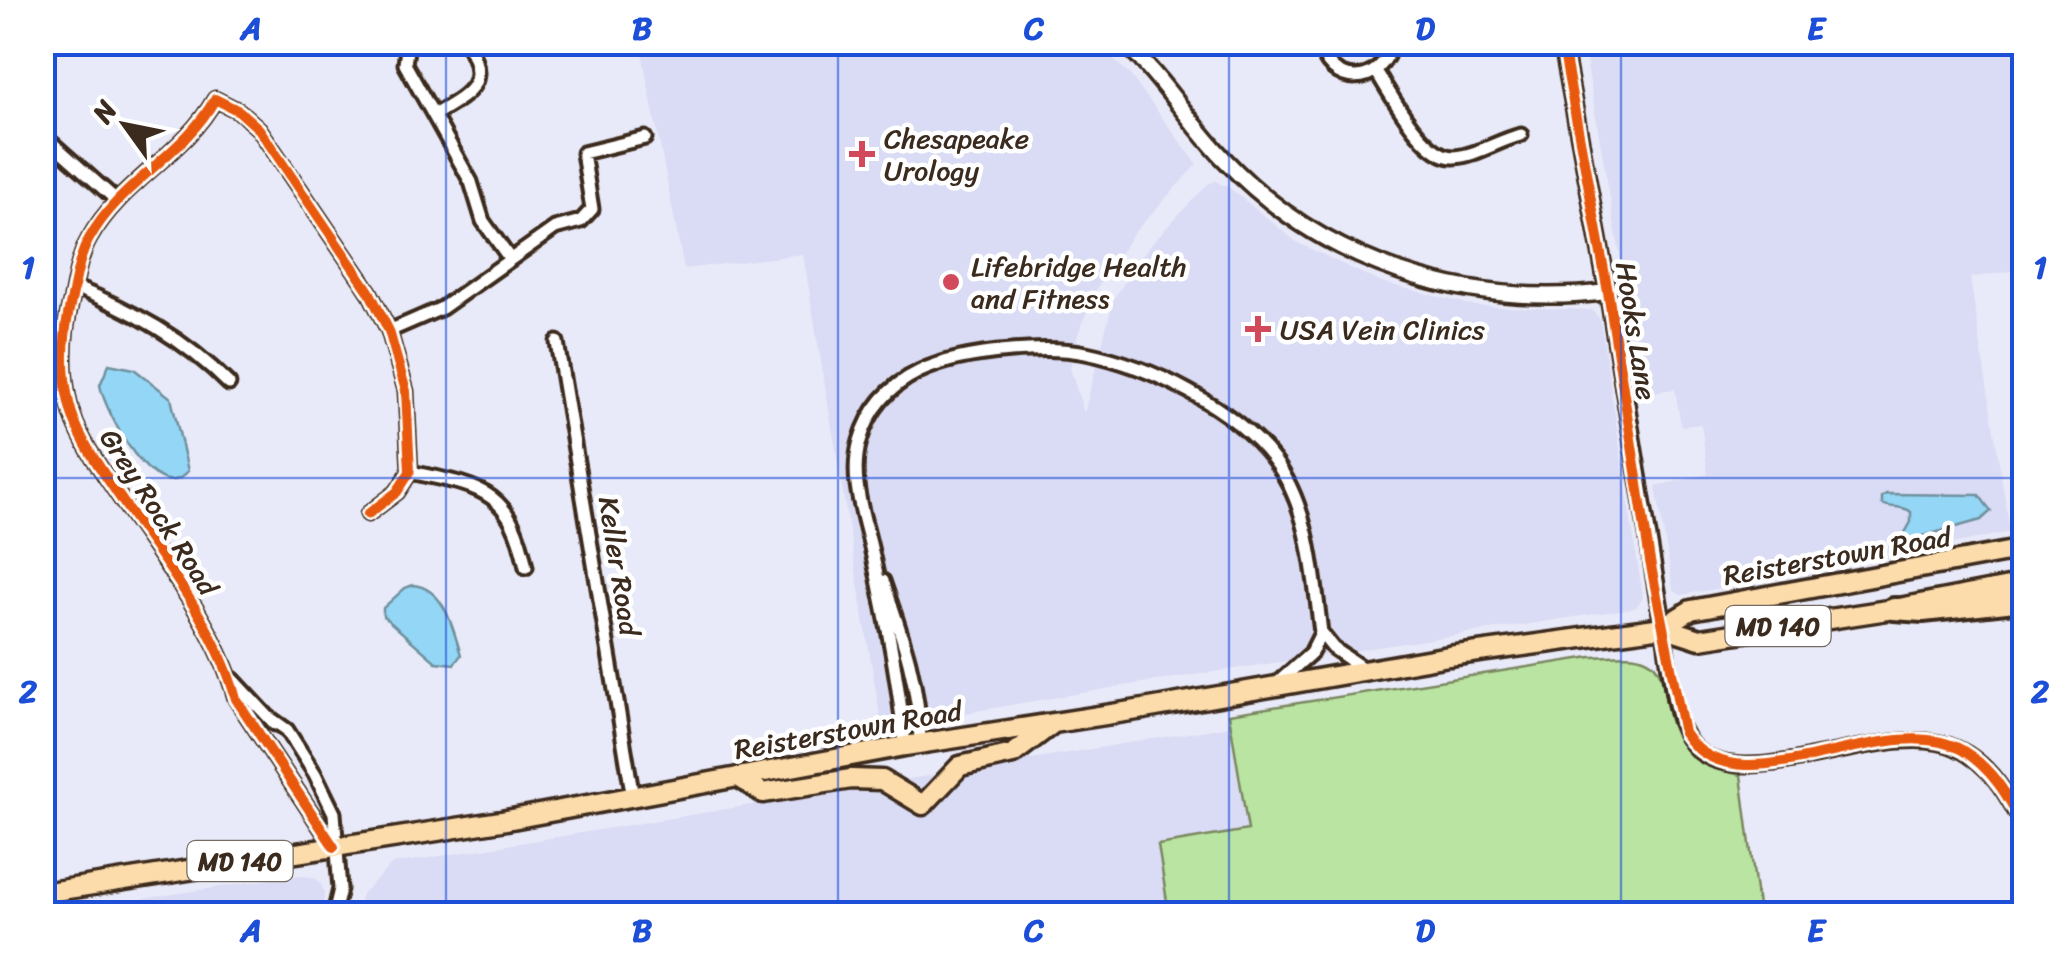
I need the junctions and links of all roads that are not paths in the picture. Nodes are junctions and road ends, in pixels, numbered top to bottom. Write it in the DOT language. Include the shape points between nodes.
graph roads {
  1 [pos="408,42"];
  2 [pos="466,42"];
  3 [pos="1124,42"];
  4 [pos="1320,42"];
  5 [pos="1392,42"];
  6 [pos="1562,42"];
  7 [pos="1376,71"];
  8 [pos="434,115"];
  9 [pos="42,134"];
  10 [pos="1522,135"];
  11 [pos="646,138"];
  12 [pos="116,199"];
  13 [pos="510,258"];
  14 [pos="74,286"];
  15 [pos="1608,292"];
  16 [pos="389,331"];
  17 [pos="556,342"];
  18 [pos="228,384"];
  19 [pos="410,472"];
  20 [pos="368,514"];
  21 [pos="2024,549"];
  22 [pos="872,553"];
  23 [pos="526,567"];
  24 [pos="2024,584"];
  25 [pos="2024,600"];
  26 [pos="1894,609"];
  27 [pos="1663,627"];
  28 [pos="1321,634"];
  29 [pos="1365,670"];
  30 [pos="230,676"];
  31 [pos="1275,685"];
  32 [pos="270,718"];
  33 [pos="1054,722"];
  34 [pos="913,745"];
  35 [pos="738,777"];
  36 [pos="633,798"];
  37 [pos="332,807"];
  38 [pos="2024,827"];
  39 [pos="334,847"];
  40 [pos="42,893"];
  41 [pos="334,914"];
  1 -- 8 [label="street" via="405,64"];
  2 -- 8 [label="street" via="478,76 469,92"];
  3 -- 15 [label="street" via="1250,186 1347,250 1404,274 1472,290"];
  4 -- 7 [label="street" via="1340,73"];
  5 -- 7 [label="street"];
  6 -- 15 [label="street, Hooks Lane"];
  7 -- 10 [label="street" via="1423,140 1445,156"];
  8 -- 13 [label="street" via="471,182 483,220"];
  9 -- 12 [label="street"];
  11 -- 13 [label="street" via="583,153 592,198 588,216 555,228"];
  12 -- 14 [label="street, Grey Rock Road" via="82,252"];
  12 -- 16 [label="street, Grey Rock Road" via="195,128 215,99 240,111 259,129"];
  13 -- 16 [label="street" via="442,308"];
  14 -- 18 [label="street" via="150,322"];
  14 -- 30 [label="street, Grey Rock Road" via="64,364 80,434 201,618"];
  15 -- 27 [label="street, Hooks Lane"];
  16 -- 19 [label="street" via="406,391"];
  17 -- 36 [label="street, Keller Road"];
  19 -- 20 [label="street"];
  19 -- 23 [label="street" via="470,485 494,499 512,519"];
  21 -- 27 [label="main road, Reisterstown Road / MD 140" via="1691,610"];
  22 -- 28 [label="street" via="855,466 866,424 882,399 939,361 1011,351 1084,352 1192,394 1274,459 1302,520"];
  22 -- 34 [label="street"];
  22 -- 34 [label="street" via="914,675 920,715"];
  24 -- 26 [label="main road, Reisterstown Road / MD 140"];
  25 -- 26 [label="highway"];
  26 -- 27 [label="main road, Reisterstown Road / MD 140" via="1700,638"];
  27 -- 29 [label="main road, Reisterstown Road / MD 140"];
  27 -- 38 [label="street" via="1679,720 1690,743 1711,760 1746,767 1902,740 1944,743 1986,768"];
  28 -- 29 [label="street"];
  28 -- 31 [label="street" via="1311,653"];
  29 -- 31 [label="main road, Reisterstown Road / MD 140"];
  30 -- 32 [label="street, Grey Rock Road"];
  30 -- 39 [label="street, Grey Rock Road" via="236,699"];
  31 -- 33 [label="main road, Reisterstown Road / MD 140"];
  32 -- 37 [label="street, Grey Rock Road"];
  32 -- 37 [label="street, Grey Rock Road" via="288,730"];
  33 -- 34 [label="main road, Reisterstown Road / MD 140"];
  33 -- 35 [label="main road" via="1012,754 960,766 922,805 882,780 763,793"];
  34 -- 35 [label="main road, Reisterstown Road / MD 140"];
  35 -- 36 [label="main road, Reisterstown Road / MD 140"];
  36 -- 39 [label="main road, Reisterstown Road / MD 140"];
  37 -- 39 [label="street, Grey Rock Road"];
  39 -- 40 [label="main road, Reisterstown Road / MD 140"];
  39 -- 41 [label="street" via="340,889"];
}
